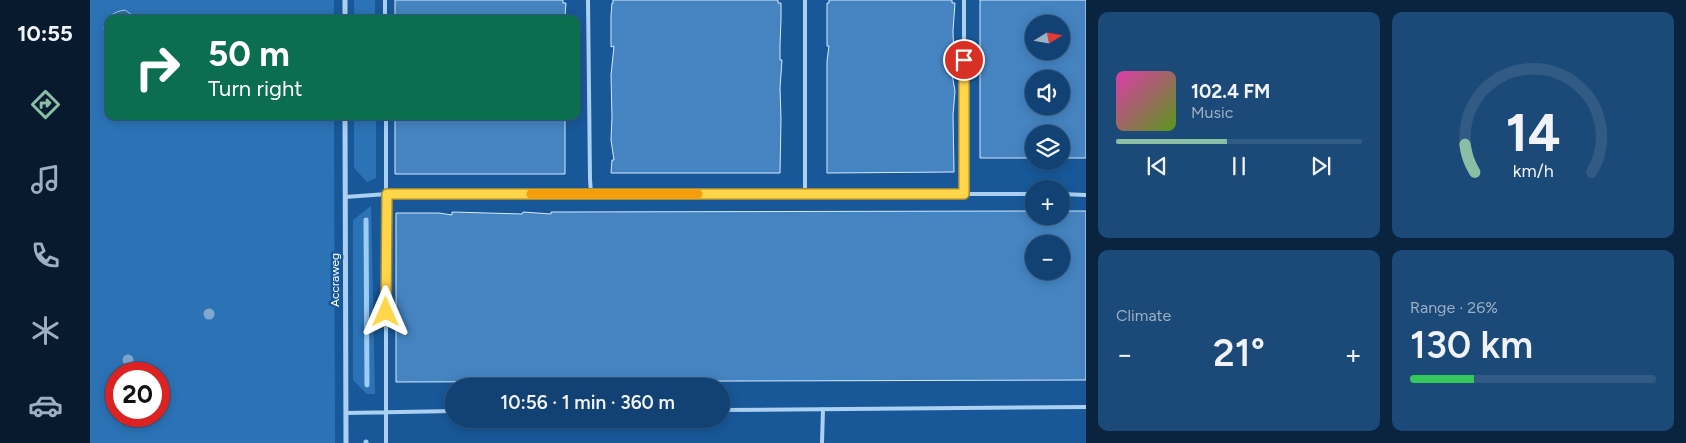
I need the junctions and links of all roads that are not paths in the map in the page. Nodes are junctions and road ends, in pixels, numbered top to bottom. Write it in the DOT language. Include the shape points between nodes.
graph roads {
  1 [pos="345,0"];
  2 [pos="385,0"];
  3 [pos="588,0"];
  4 [pos="805,0"];
  5 [pos="964,0"];
  6 [pos="345,15"];
  7 [pos="385,15"];
  8 [pos="345,120"];
  9 [pos="386,120"];
  10 [pos="387,194"];
  11 [pos="591,194"];
  12 [pos="805,194"];
  13 [pos="964,194"];
  14 [pos="1025,194"];
  15 [pos="1070,194"];
  16 [pos="1086,195"];
  17 [pos="345,196"];
  18 [pos="1086,407"];
  19 [pos="822,409"];
  20 [pos="730,410"];
  21 [pos="385,411"];
  22 [pos="445,411"];
  23 [pos="346,413"];
  24 [pos="346,443"];
  25 [pos="386,443"];
  26 [pos="822,443"];
  1 -- 6 [label="street"];
  2 -- 7 [label="lane"];
  3 -- 11 [label="lane"];
  4 -- 12 [label="lane"];
  5 -- 13 [label="lane"];
  8 -- 17 [label="street, Accraweg"];
  9 -- 10 [label="lane"];
  10 -- 11 [label="lane"];
  10 -- 17 [label="lane"];
  10 -- 21 [label="lane"];
  11 -- 12 [label="lane"];
  12 -- 13 [label="lane"];
  13 -- 14 [label="lane"];
  15 -- 16 [label="lane"];
  17 -- 23 [label="street, Accraweg"];
  18 -- 19 [label="lane"];
  19 -- 20 [label="lane"];
  19 -- 26 [label="lane"];
  21 -- 22 [label="lane"];
  21 -- 23 [label="lane"];
  21 -- 25 [label="lane"];
  23 -- 24 [label="street, Accraweg"];
}
